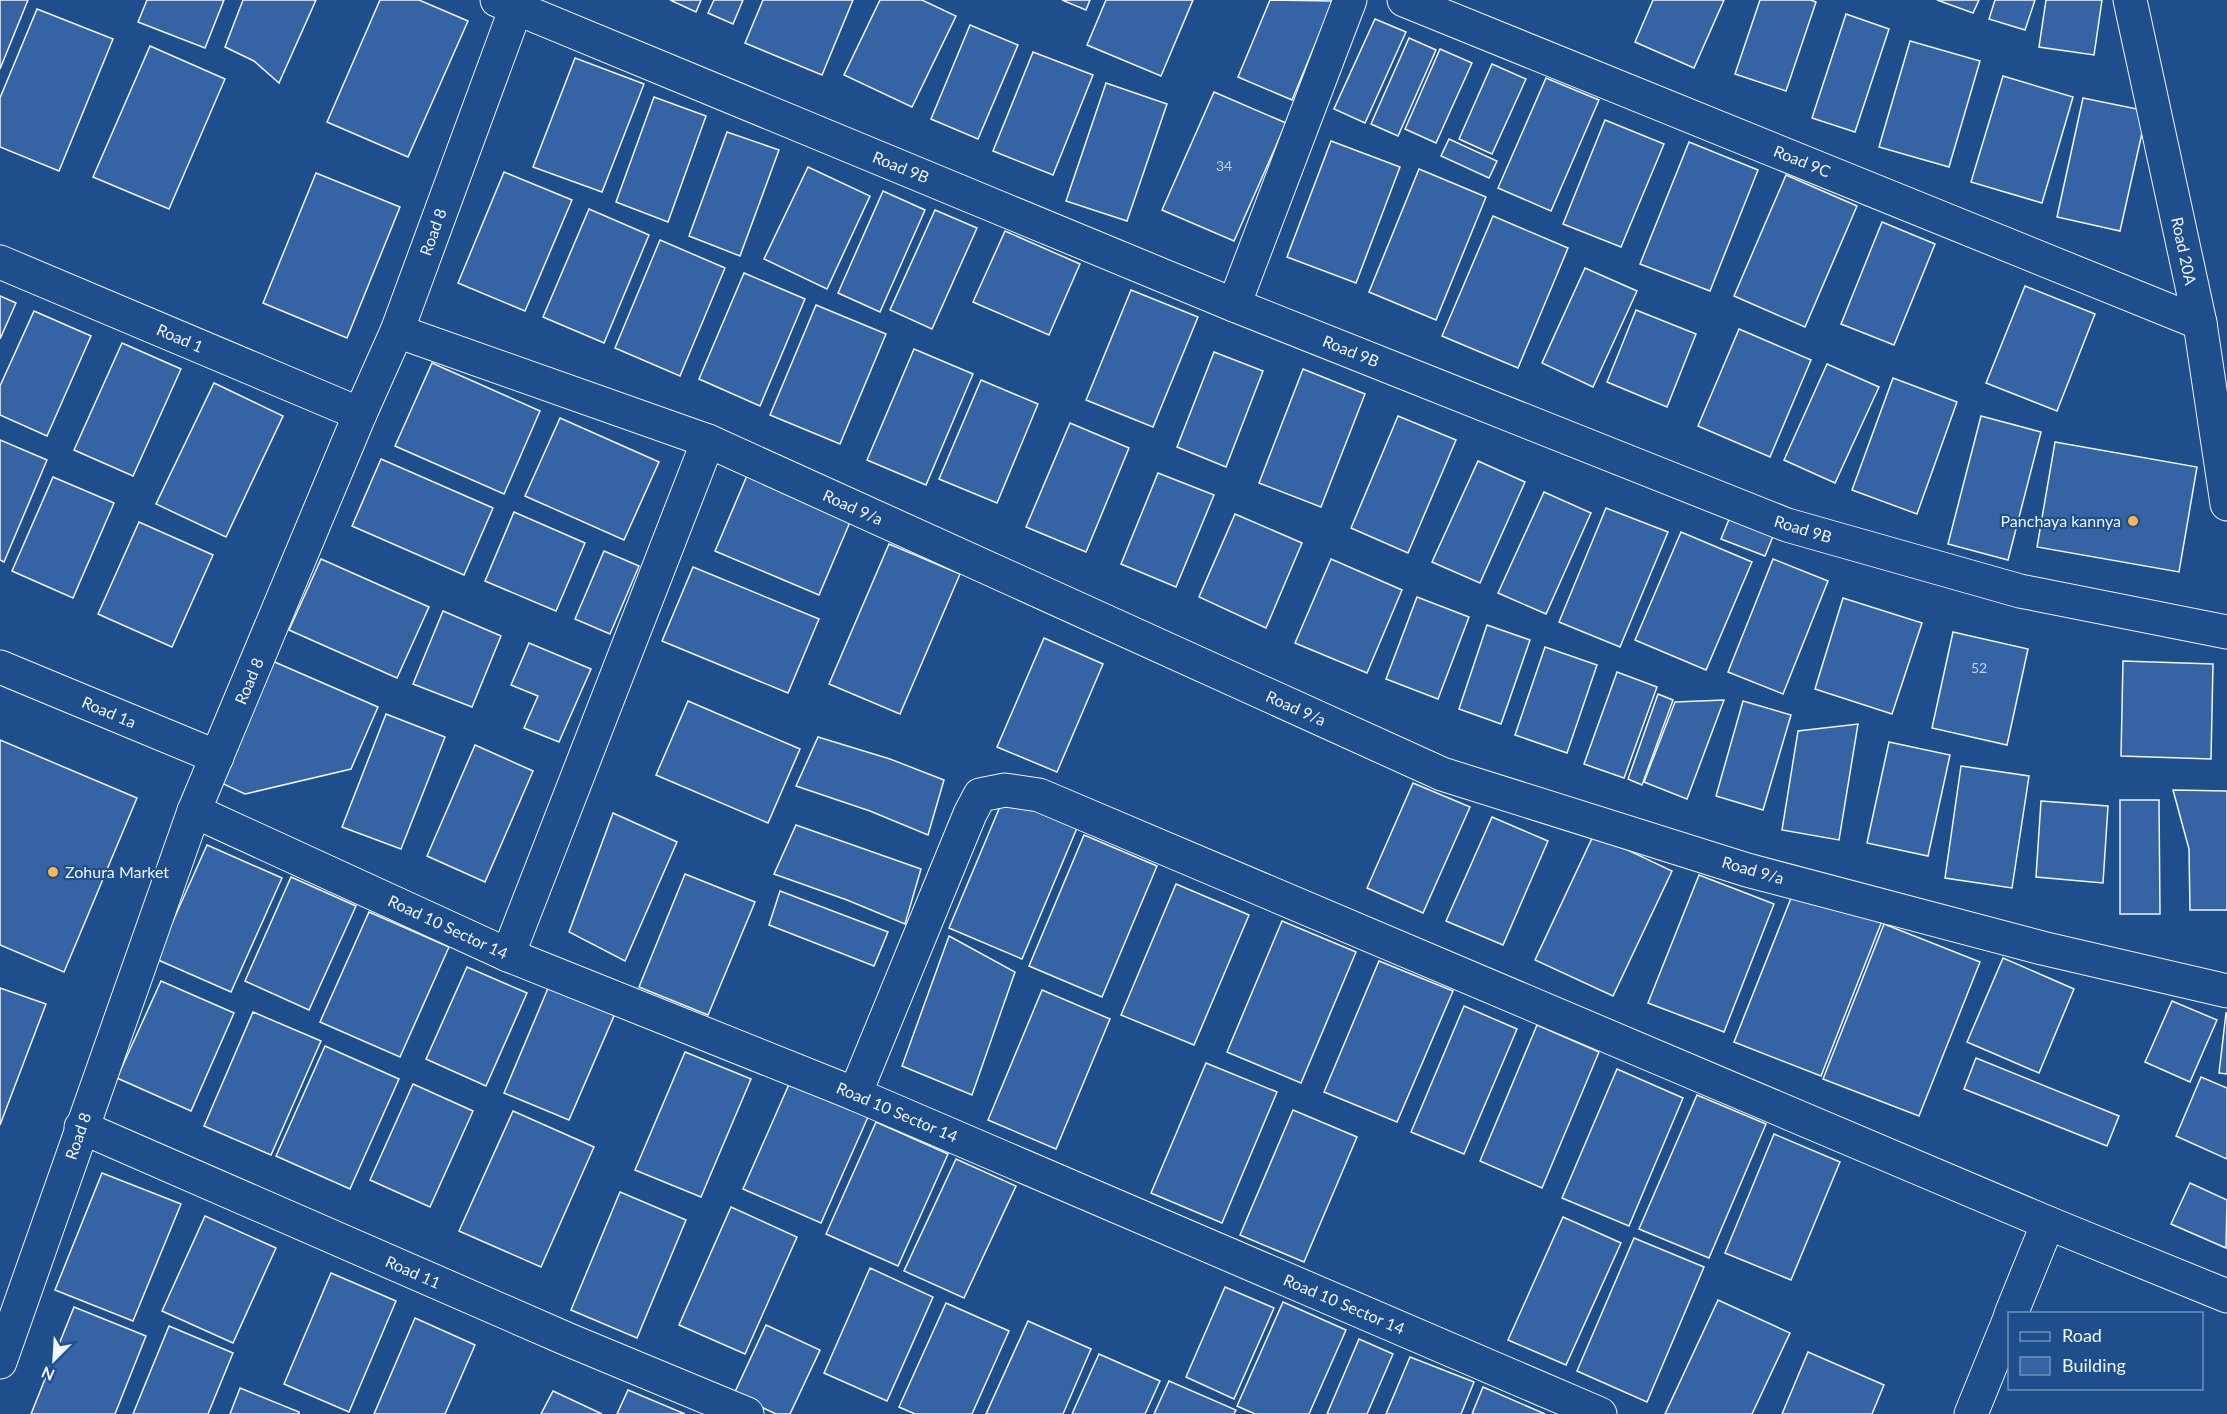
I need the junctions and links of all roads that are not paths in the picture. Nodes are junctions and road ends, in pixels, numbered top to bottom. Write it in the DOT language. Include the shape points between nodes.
graph roads {
  1 [pos="1350,0"];
  2 [pos="1404,0"];
  3 [pos="2130,0"];
  4 [pos="507,4"];
  5 [pos="0,262"];
  6 [pos="1234,305"];
  7 [pos="2200,323"];
  8 [pos="397,331"];
  9 [pos="360,414"];
  10 [pos="708,441"];
  11 [pos="2227,504"];
  12 [pos="2227,632"];
  13 [pos="0,667"];
  14 [pos="217,757"];
  15 [pos="194,811"];
  16 [pos="508,955"];
  17 [pos="2227,991"];
  18 [pos="855,1094"];
  19 [pos="81,1127"];
  20 [pos="2048,1223"];
  21 [pos="2227,1296"];
  22 [pos="2012,1312"];
  23 [pos="2008,1323"];
  24 [pos="0,1362"];
  25 [pos="747,1414"];
  26 [pos="1600,1414"];
  27 [pos="1971,1414"];
  1 -- 6 [label="street"];
  2 -- 7 [label="street, Road 9C"];
  3 -- 7 [label="street, Road 20A"];
  4 -- 6 [label="street, Road 9B"];
  4 -- 8 [label="street, Road 8"];
  5 -- 9 [label="street, Road 1"];
  6 -- 12 [label="street, Road 9B" via="1787,525 2020,591"];
  7 -- 11 [label="street, Road 20A"];
  8 -- 9 [label="street, Road 8"];
  8 -- 10 [label="street, Road 9/a"];
  9 -- 14 [label="street, Road 8"];
  10 -- 16 [label="street"];
  10 -- 17 [label="street, Road 9/a" via="1442,774 1747,870 2042,948"];
  13 -- 14 [label="street, Road 1a"];
  14 -- 15 [label="street, Road 8"];
  15 -- 16 [label="street, Road 10 Sector 14"];
  15 -- 19 [label="street, Road 8"];
  16 -- 18 [label="street, Road 10 Sector 14"];
  18 -- 20 [label="street" via="970,814 980,795 1005,790 1039,795"];
  18 -- 26 [label="street, Road 10 Sector 14"];
  19 -- 24 [label="street, Road 8"];
  19 -- 25 [label="street, Road 11"];
  20 -- 21 [label="street"];
  20 -- 22 [label="street"];
  23 -- 27 [label="street"];
}
